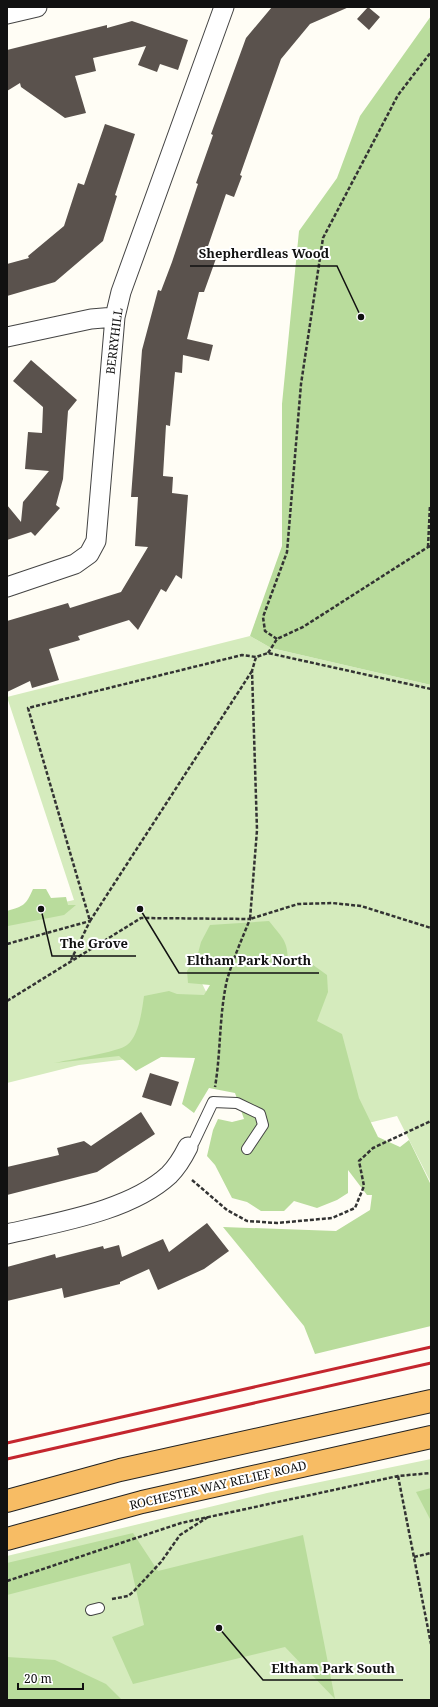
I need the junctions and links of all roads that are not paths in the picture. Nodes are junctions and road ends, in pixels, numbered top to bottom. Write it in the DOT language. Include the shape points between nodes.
graph roads {
  1 [pos="37,7"];
  2 [pos="224,7"];
  3 [pos="7,14"];
  4 [pos="115,317"];
  5 [pos="7,337"];
  6 [pos="7,587"];
  7 [pos="188,1147"];
  8 [pos="247,1149"];
  9 [pos="7,1234"];
  10 [pos="431,1401"];
  11 [pos="431,1437"];
  12 [pos="7,1501"];
  13 [pos="7,1539"];
  1 -- 3 [label="street"];
  2 -- 4 [label="street, BERRYHILL" via="121,292"];
  4 -- 5 [label="street" via="91,319"];
  4 -- 6 [label="street, BERRYHILL" via="96,541 88,554 75,564"];
  7 -- 8 [label="lane" via="194,1142 213,1102 237,1103 260,1114 263,1125"];
  7 -- 9 [label="street" via="176,1167 156,1186 133,1199 80,1216"];
  10 -- 12 [label="highway" via="120,1470"];
  11 -- 13 [label="highway, ROCHESTER WAY RELIEF ROAD" via="142,1502"];
}
